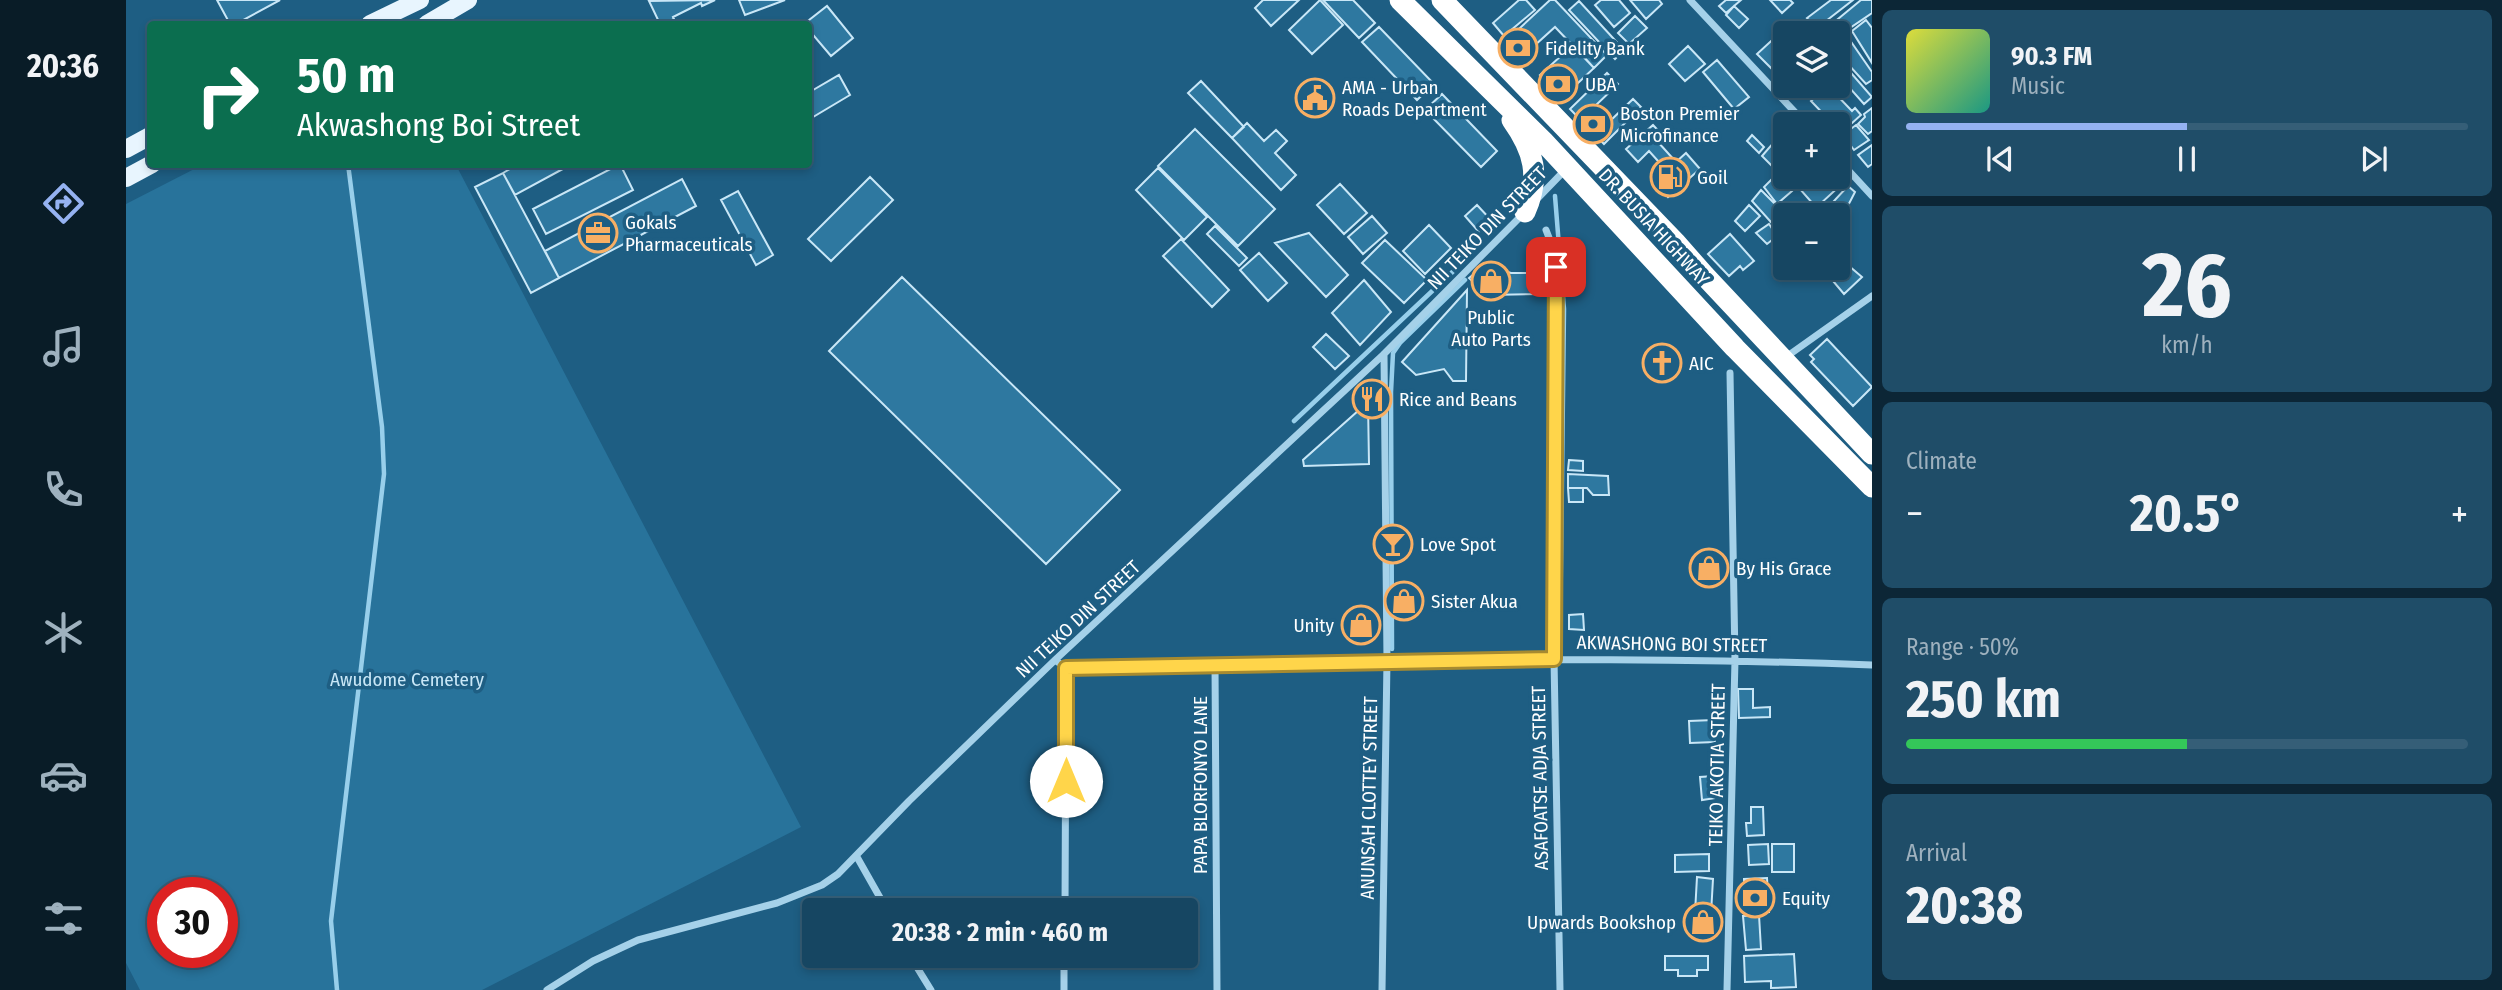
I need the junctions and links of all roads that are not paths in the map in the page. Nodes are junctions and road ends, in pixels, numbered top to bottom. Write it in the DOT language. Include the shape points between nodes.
graph roads {
  1 [pos="420,0"];
  2 [pos="468,0"];
  3 [pos="1400,0"];
  4 [pos="1442,0"];
  5 [pos="1690,0"];
  6 [pos="376,21"];
  7 [pos="432,21"];
  8 [pos="1496,95"];
  9 [pos="1795,112"];
  10 [pos="147,138"];
  11 [pos="126,149"];
  12 [pos="147,167"];
  13 [pos="1567,168"];
  14 [pos="1850,172"];
  15 [pos="126,178"];
  16 [pos="1872,196"];
  17 [pos="1525,212"];
  18 [pos="1546,230"];
  19 [pos="1872,296"];
  20 [pos="1384,354"];
  21 [pos="1782,359"];
  22 [pos="1730,373"];
  23 [pos="1872,454"];
  24 [pos="1872,487"];
  25 [pos="1554,659"];
  26 [pos="1055,660"];
  27 [pos="1387,660"];
  28 [pos="1735,660"];
  29 [pos="1215,664"];
  30 [pos="1872,665"];
  31 [pos="1066,668"];
  32 [pos="857,857"];
  33 [pos="880,898"];
  34 [pos="1065,898"];
  35 [pos="917,968"];
  36 [pos="1064,968"];
  37 [pos="559,986"];
  38 [pos="547,990"];
  39 [pos="931,990"];
  40 [pos="1064,990"];
  41 [pos="1217,990"];
  42 [pos="1382,990"];
  43 [pos="1560,990"];
  44 [pos="1727,990"];
  1 -- 6 [label="main road"];
  2 -- 7 [label="main road"];
  3 -- 8 [label="highway, DR. BUSIA HIGHWAY"];
  4 -- 21 [label="highway, DR. BUSIA HIGHWAY" via="1574,137 1573,150 1593,177 1704,276"];
  5 -- 9 [label="street"];
  8 -- 13 [label="highway, DR. BUSIA HIGHWAY"];
  8 -- 17 [label="highway" via="1521,132 1535,171"];
  10 -- 11 [label="main road"];
  12 -- 15 [label="main road"];
  13 -- 17 [label="street, NII TEIKO DIN STREET"];
  13 -- 24 [label="highway, DR. BUSIA HIGHWAY"];
  14 -- 16 [label="street"];
  17 -- 20 [label="street, NII TEIKO DIN STREET"];
  18 -- 25 [label="street, ASAFOATSE ADJA STREET" via="1556,267"];
  19 -- 21 [label="street"];
  20 -- 26 [label="street, NII TEIKO DIN STREET"];
  20 -- 27 [label="street, ANUNSAH CLOTTEY STREET"];
  21 -- 23 [label="highway, DR. BUSIA HIGHWAY"];
  22 -- 28 [label="street, TEIKO AKOTIA STREET"];
  25 -- 27 [label="street, AKWASHONG BOI STREET"];
  25 -- 28 [label="street, AKWASHONG BOI STREET"];
  25 -- 43 [label="street, ASAFOATSE ADJA STREET"];
  26 -- 31 [label="street"];
  26 -- 32 [label="street, NII TEIKO DIN STREET"];
  27 -- 29 [label="street, AKWASHONG BOI STREET"];
  27 -- 42 [label="street, ANUNSAH CLOTTEY STREET"];
  28 -- 30 [label="street, AKWASHONG BOI STREET"];
  28 -- 44 [label="street, TEIKO AKOTIA STREET"];
  29 -- 31 [label="street, AKWASHONG BOI STREET"];
  29 -- 41 [label="street, PAPA BLORFONYO LANE"];
  31 -- 34 [label="street"];
  32 -- 33 [label="street"];
  32 -- 37 [label="street, NII TEIKO DIN STREET" via="822,885 777,903 638,940 593,961"];
  35 -- 39 [label="street"];
  36 -- 40 [label="street"];
  37 -- 38 [label="street, NII TEIKO DIN STREET"];
}
